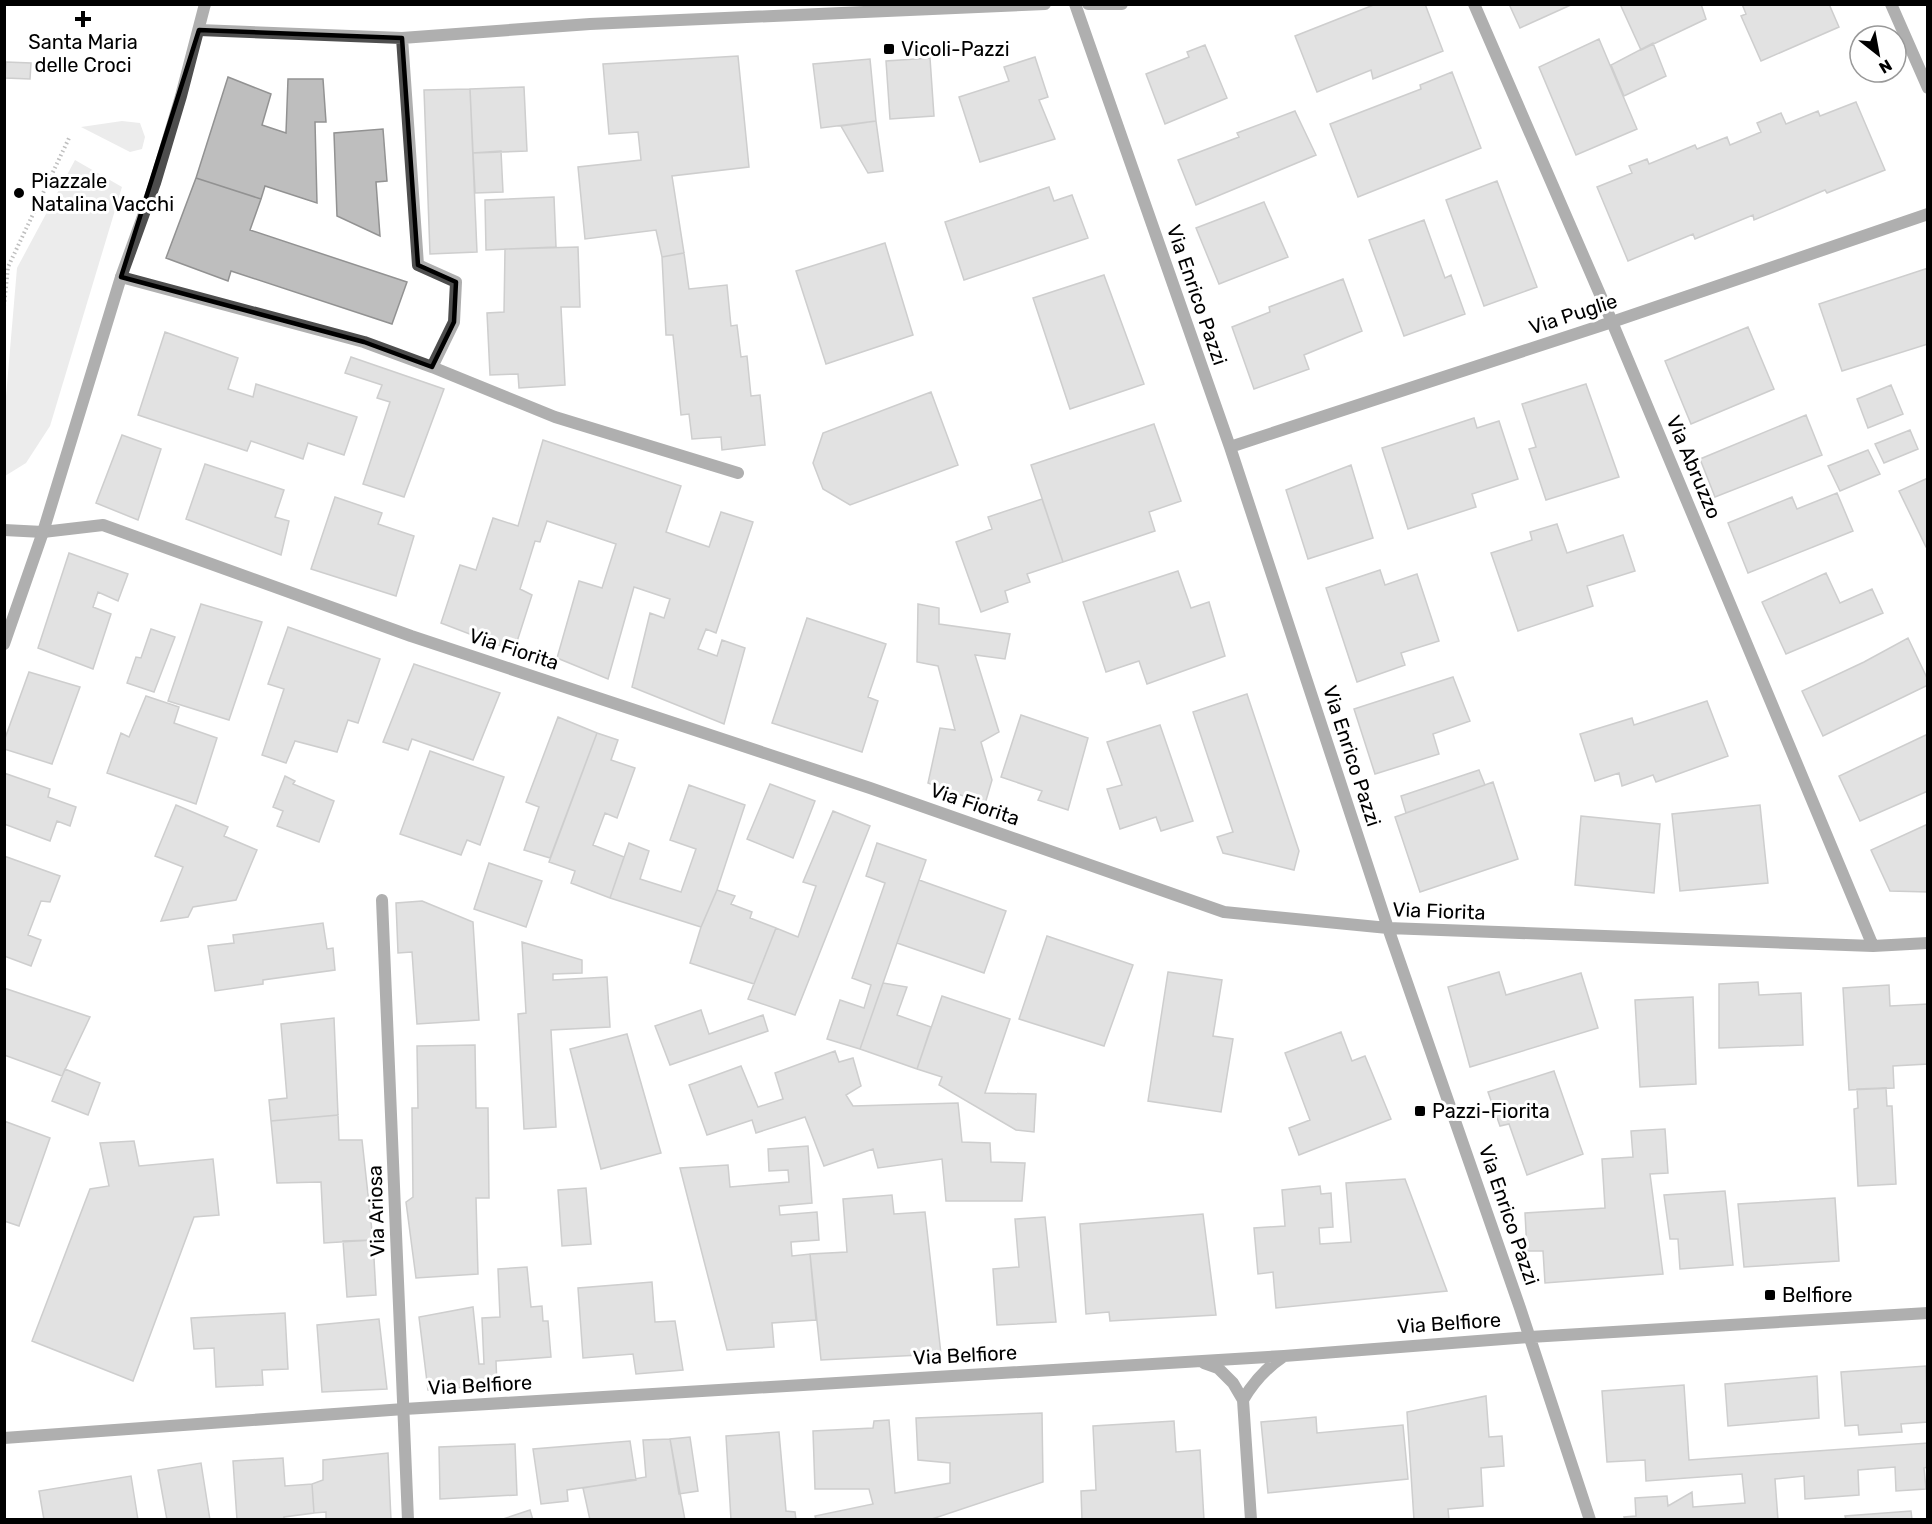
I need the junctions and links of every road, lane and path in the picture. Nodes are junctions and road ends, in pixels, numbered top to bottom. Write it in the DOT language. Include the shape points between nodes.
graph roads {
  1 [pos="205,4"];
  2 [pos="1045,4"];
  3 [pos="1076,4"];
  4 [pos="1088,4"];
  5 [pos="1122,4"];
  6 [pos="1474,4"];
  7 [pos="1891,4"];
  8 [pos="199,30"];
  9 [pos="402,38"];
  10 [pos="1928,88"];
  11 [pos="70,136"];
  12 [pos="1928,214"];
  13 [pos="121,277"];
  14 [pos="4,306"];
  15 [pos="1612,322"];
  16 [pos="432,367"];
  17 [pos="1230,447"];
  18 [pos="738,473"];
  19 [pos="4,530"];
  20 [pos="43,532"];
  21 [pos="4,644"];
  22 [pos="382,900"];
  23 [pos="1388,928"];
  24 [pos="1928,943"];
  25 [pos="1873,946"];
  26 [pos="1928,1313"];
  27 [pos="1530,1337"];
  28 [pos="1284,1356"];
  29 [pos="1199,1361"];
  30 [pos="1243,1400"];
  31 [pos="404,1409"];
  32 [pos="4,1437"];
  33 [pos="408,1520"];
  34 [pos="1251,1520"];
  35 [pos="1590,1520"];
  1 -- 8 [label="street"];
  2 -- 9 [label="street" via="590,24"];
  3 -- 17 [label="street, Via Enrico Pazzi"];
  4 -- 5 [label="street"];
  6 -- 15 [label="street, Via Abruzzo"];
  7 -- 10 [label="street"];
  8 -- 9 [label="street"];
  8 -- 13 [label="street" via="155,183"];
  9 -- 16 [label="street" via="418,265 456,282 454,322"];
  11 -- 14 [label="path" via="8,267"];
  12 -- 15 [label="street, Via Puglie"];
  13 -- 16 [label="street" via="364,342"];
  13 -- 20 [label="street"];
  15 -- 17 [label="street, Via Puglie"];
  15 -- 25 [label="street, Via Abruzzo"];
  16 -- 18 [label="street" via="555,417"];
  17 -- 23 [label="street, Via Enrico Pazzi"];
  19 -- 20 [label="street, Via Fiorita"];
  20 -- 21 [label="street"];
  20 -- 23 [label="street, Via Fiorita" via="103,525 411,636 870,788 1224,912"];
  22 -- 31 [label="street, Via Ariosa"];
  23 -- 25 [label="street, Via Fiorita"];
  23 -- 27 [label="street, Via Enrico Pazzi"];
  24 -- 25 [label="street, Via Fiorita"];
  26 -- 27 [label="street, Via Belfiore"];
  27 -- 28 [label="street, Via Belfiore"];
  27 -- 35 [label="street, Via Enrico Pazzi"];
  28 -- 29 [label="street, Via Belfiore"];
  28 -- 30 [label="street" via="1252,1384"];
  29 -- 30 [label="street" via="1218,1368"];
  29 -- 31 [label="street, Via Belfiore"];
  30 -- 34 [label="street"];
  31 -- 32 [label="street, Via Belfiore"];
  31 -- 33 [label="street, Via Ariosa"];
}
